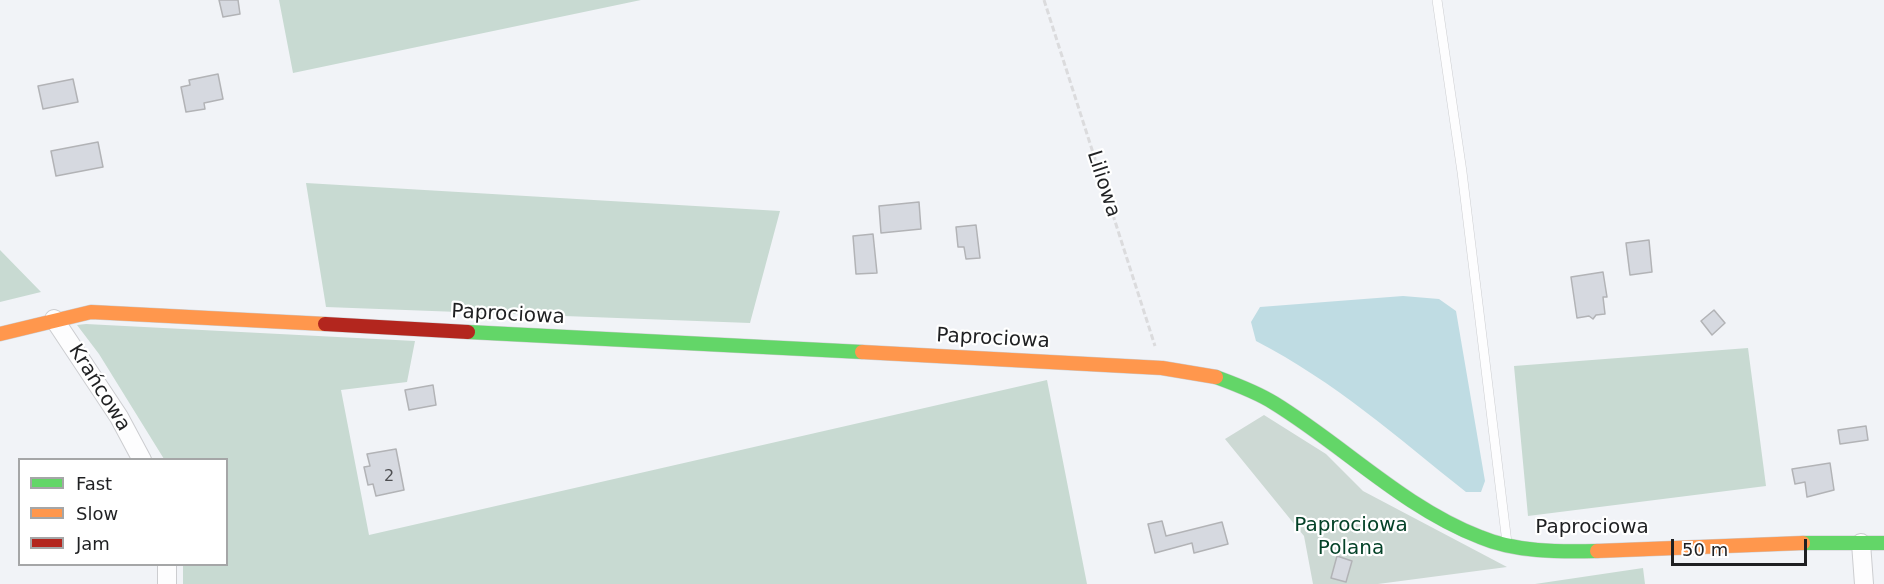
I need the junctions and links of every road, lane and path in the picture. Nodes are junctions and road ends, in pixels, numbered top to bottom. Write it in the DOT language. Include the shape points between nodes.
graph roads {
  1 [pos="1044,0"];
  2 [pos="1437,0"];
  3 [pos="54,319"];
  4 [pos="0,334"];
  5 [pos="1162,368"];
  6 [pos="141,458"];
  7 [pos="1861,543"];
  8 [pos="1884,543"];
  9 [pos="1507,545"];
  10 [pos="167,566"];
  11 [pos="167,584"];
  12 [pos="1864,584"];
  1 -- 5 [label="path, Liliowa"];
  2 -- 9 [label="lane"];
  3 -- 4 [label="street, Paprociowa"];
  3 -- 5 [label="street, Paprociowa" via="91,312"];
  3 -- 6 [label="street, Krańcowa"];
  5 -- 9 [label="street, Paprociowa" via="1217,377 1273,402 1402,494 1448,522"];
  7 -- 8 [label="street, Paprociowa"];
  7 -- 9 [label="street, Paprociowa" via="1565,552"];
  7 -- 12 [label="street"];
  10 -- 11 [label="street"];
}
